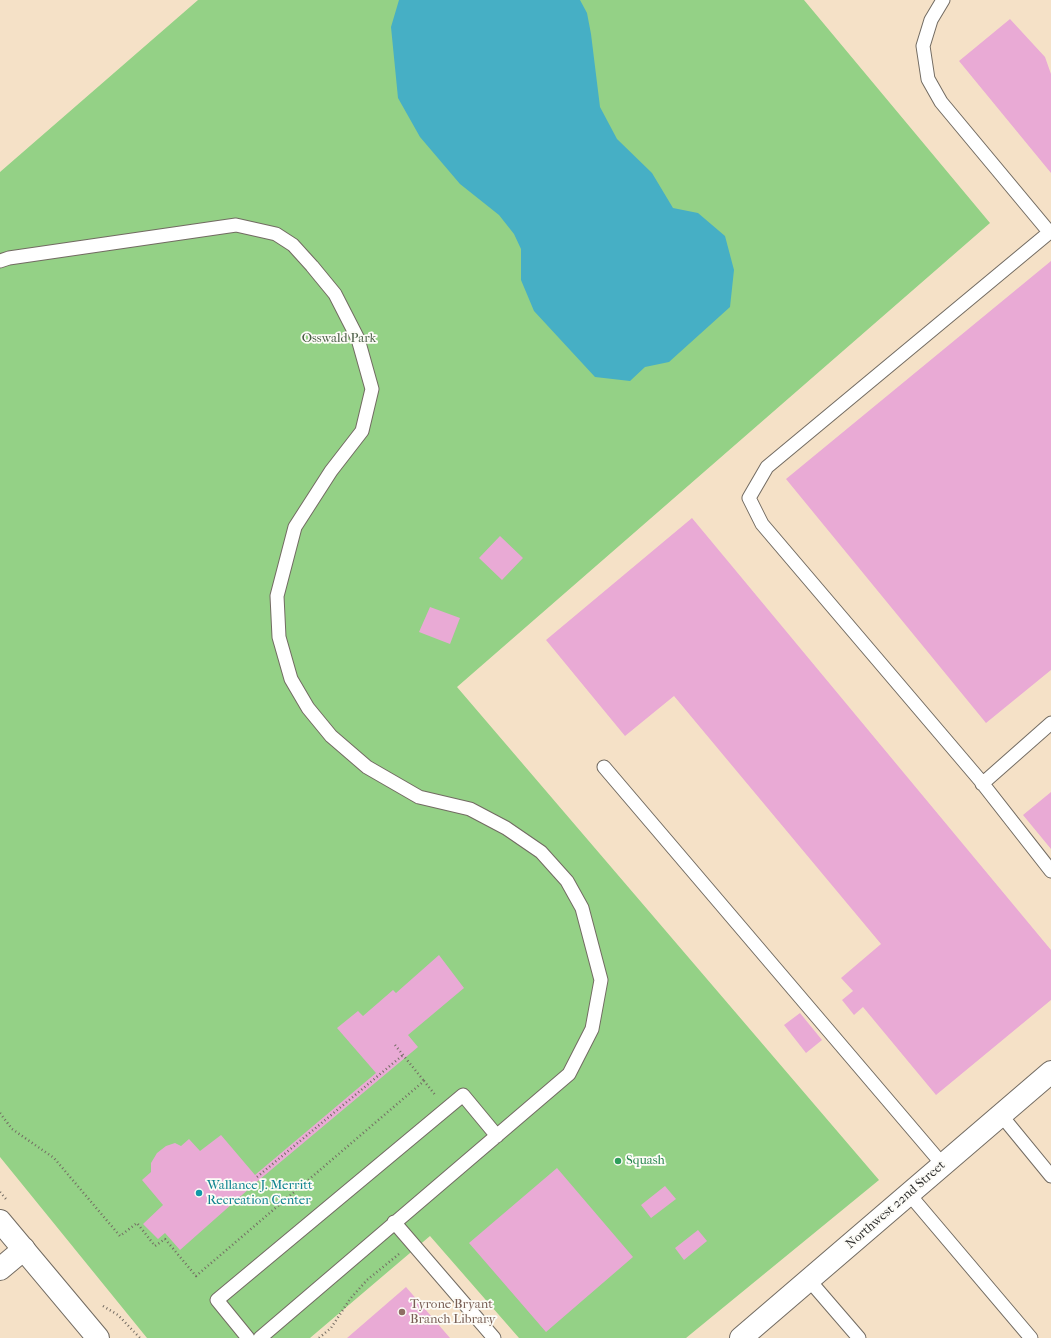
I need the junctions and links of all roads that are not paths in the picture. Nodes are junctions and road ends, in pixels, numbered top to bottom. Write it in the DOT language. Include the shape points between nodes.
graph roads {
  1 [pos="943,0"];
  2 [pos="1050,232"];
  3 [pos="0,261"];
  4 [pos="1051,723"];
  5 [pos="604,767"];
  6 [pos="982,784"];
  7 [pos="1051,871"];
  8 [pos="1051,1072"];
  9 [pos="1001,1115"];
  10 [pos="497,1136"];
  11 [pos="943,1165"];
  12 [pos="1051,1176"];
  13 [pos="909,1194"];
  14 [pos="0,1221"];
  15 [pos="394,1222"];
  16 [pos="24,1249"];
  17 [pos="0,1269"];
  18 [pos="809,1280"];
  19 [pos="98,1338"];
  20 [pos="248,1338"];
  21 [pos="260,1338"];
  22 [pos="494,1338"];
  23 [pos="741,1338"];
  24 [pos="859,1338"];
  25 [pos="1031,1338"];
  1 -- 2 [label="lane" via="931,20 923,46 928,79 941,102"];
  2 -- 6 [label="lane" via="767,467 749,498 762,524"];
  3 -- 10 [label="lane" via="236,225 276,234 293,245 335,294 358,339 372,389 362,431 295,527 277,596 279,637 291,679 308,708 331,736 368,767 418,796 470,809 506,828 540,852 567,881 582,908 601,980 592,1029 569,1074"];
  4 -- 6 [label="lane"];
  5 -- 11 [label="lane"];
  6 -- 7 [label="lane"];
  8 -- 9 [label="street, Northwest 22nd Street"];
  9 -- 11 [label="street, Northwest 22nd Street"];
  9 -- 12 [label="lane"];
  10 -- 15 [label="lane"];
  10 -- 20 [label="lane" via="463,1096 217,1300"];
  11 -- 13 [label="street, Northwest 22nd Street"];
  13 -- 18 [label="street, Northwest 22nd Street"];
  13 -- 25 [label="lane"];
  14 -- 16 [label="street"];
  15 -- 21 [label="lane"];
  15 -- 22 [label="lane"];
  16 -- 17 [label="street"];
  16 -- 19 [label="street"];
  18 -- 23 [label="street, Northwest 22nd Street"];
  18 -- 24 [label="lane"];
}
